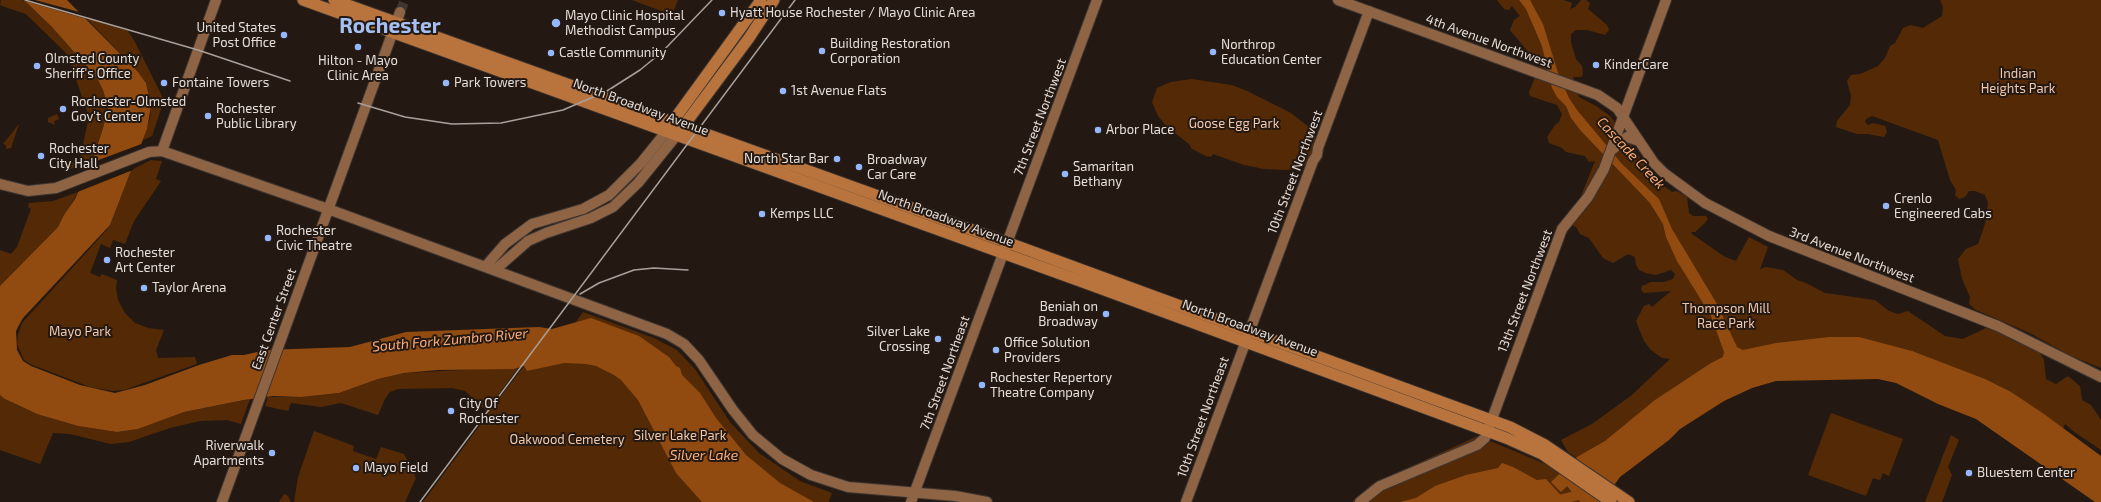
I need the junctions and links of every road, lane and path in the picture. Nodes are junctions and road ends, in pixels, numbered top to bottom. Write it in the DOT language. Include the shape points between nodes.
graph roads {
  1 [pos="216,0"];
  2 [pos="303,0"];
  3 [pos="334,0"];
  4 [pos="761,0"];
  5 [pos="774,0"];
  6 [pos="1097,0"];
  7 [pos="1338,0"];
  8 [pos="1666,0"];
  9 [pos="1369,11"];
  10 [pos="396,22"];
  11 [pos="699,105"];
  12 [pos="1622,117"];
  13 [pos="674,129"];
  14 [pos="705,135"];
  15 [pos="1639,141"];
  16 [pos="162,151"];
  17 [pos="1610,152"];
  18 [pos="0,184"];
  19 [pos="328,209"];
  20 [pos="1007,243"];
  21 [pos="512,254"];
  22 [pos="1003,254"];
  23 [pos="490,268"];
  24 [pos="521,280"];
  25 [pos="1247,336"];
  26 [pos="2101,377"];
  27 [pos="1492,420"];
  28 [pos="1488,432"];
  29 [pos="1560,460"];
  30 [pos="912,498"];
  31 [pos="1620,500"];
  32 [pos="222,502"];
  33 [pos="987,502"];
  34 [pos="1186,502"];
  35 [pos="1360,502"];
  1 -- 16 [label="main road"];
  2 -- 10 [label="main road"];
  3 -- 10 [label="main road"];
  4 -- 13 [label="main road"];
  5 -- 11 [label="main road"];
  6 -- 20 [label="main road, 7th Street Northwest"];
  7 -- 9 [label="main road, 4th Avenue Northwest"];
  8 -- 12 [label="main road, 13th Street Northwest"];
  9 -- 12 [label="main road, 4th Avenue Northwest" via="1598,94 1610,102"];
  9 -- 25 [label="main road, 10th Street Northwest"];
  10 -- 13 [label="main road, North Broadway Avenue"];
  10 -- 19 [label="main road, East Center Street"];
  11 -- 13 [label="main road"];
  11 -- 14 [label="main road" via="698,123"];
  12 -- 15 [label="main road, 3rd Avenue Northwest"];
  12 -- 17 [label="main road, 13th Street Northwest"];
  13 -- 14 [label="main road, North Broadway Avenue"];
  13 -- 21 [label="main road" via="638,183 612,207 592,218 537,237"];
  13 -- 22 [label="main road, North Broadway Avenue"];
  13 -- 23 [label="main road" via="609,194 583,209 532,224 505,244"];
  14 -- 20 [label="main road, North Broadway Avenue"];
  15 -- 17 [label="main road" via="1627,137"];
  15 -- 26 [label="main road, 3rd Avenue Northwest" via="1654,163 1674,182 1751,229 1998,326"];
  16 -- 18 [label="main road" via="149,152 56,188 21,190"];
  16 -- 19 [label="main road"];
  17 -- 27 [label="main road, 13th Street Northwest" via="1604,170 1588,197 1562,228"];
  19 -- 23 [label="main road"];
  19 -- 32 [label="main road, East Center Street"];
  20 -- 22 [label="main road, 7th Street Northwest"];
  20 -- 25 [label="main road, North Broadway Avenue"];
  21 -- 23 [label="main road"];
  21 -- 24 [label="main road" via="511,267"];
  22 -- 25 [label="main road, North Broadway Avenue"];
  22 -- 30 [label="main road, 7th Street Northeast"];
  23 -- 24 [label="main road"];
  24 -- 30 [label="main road" via="656,329 680,342 703,364 753,435 772,452 801,471 848,487"];
  25 -- 27 [label="main road, North Broadway Avenue"];
  25 -- 28 [label="main road, North Broadway Avenue"];
  25 -- 34 [label="main road, 10th Street Northeast"];
  27 -- 28 [label="main road, 13th Street Northwest"];
  27 -- 29 [label="main road, North Broadway Avenue" via="1537,440"];
  28 -- 29 [label="main road, North Broadway Avenue"];
  28 -- 35 [label="main road" via="1479,444 1380,486"];
  29 -- 31 [label="main road"];
  30 -- 33 [label="main road" via="955,496"];
}
